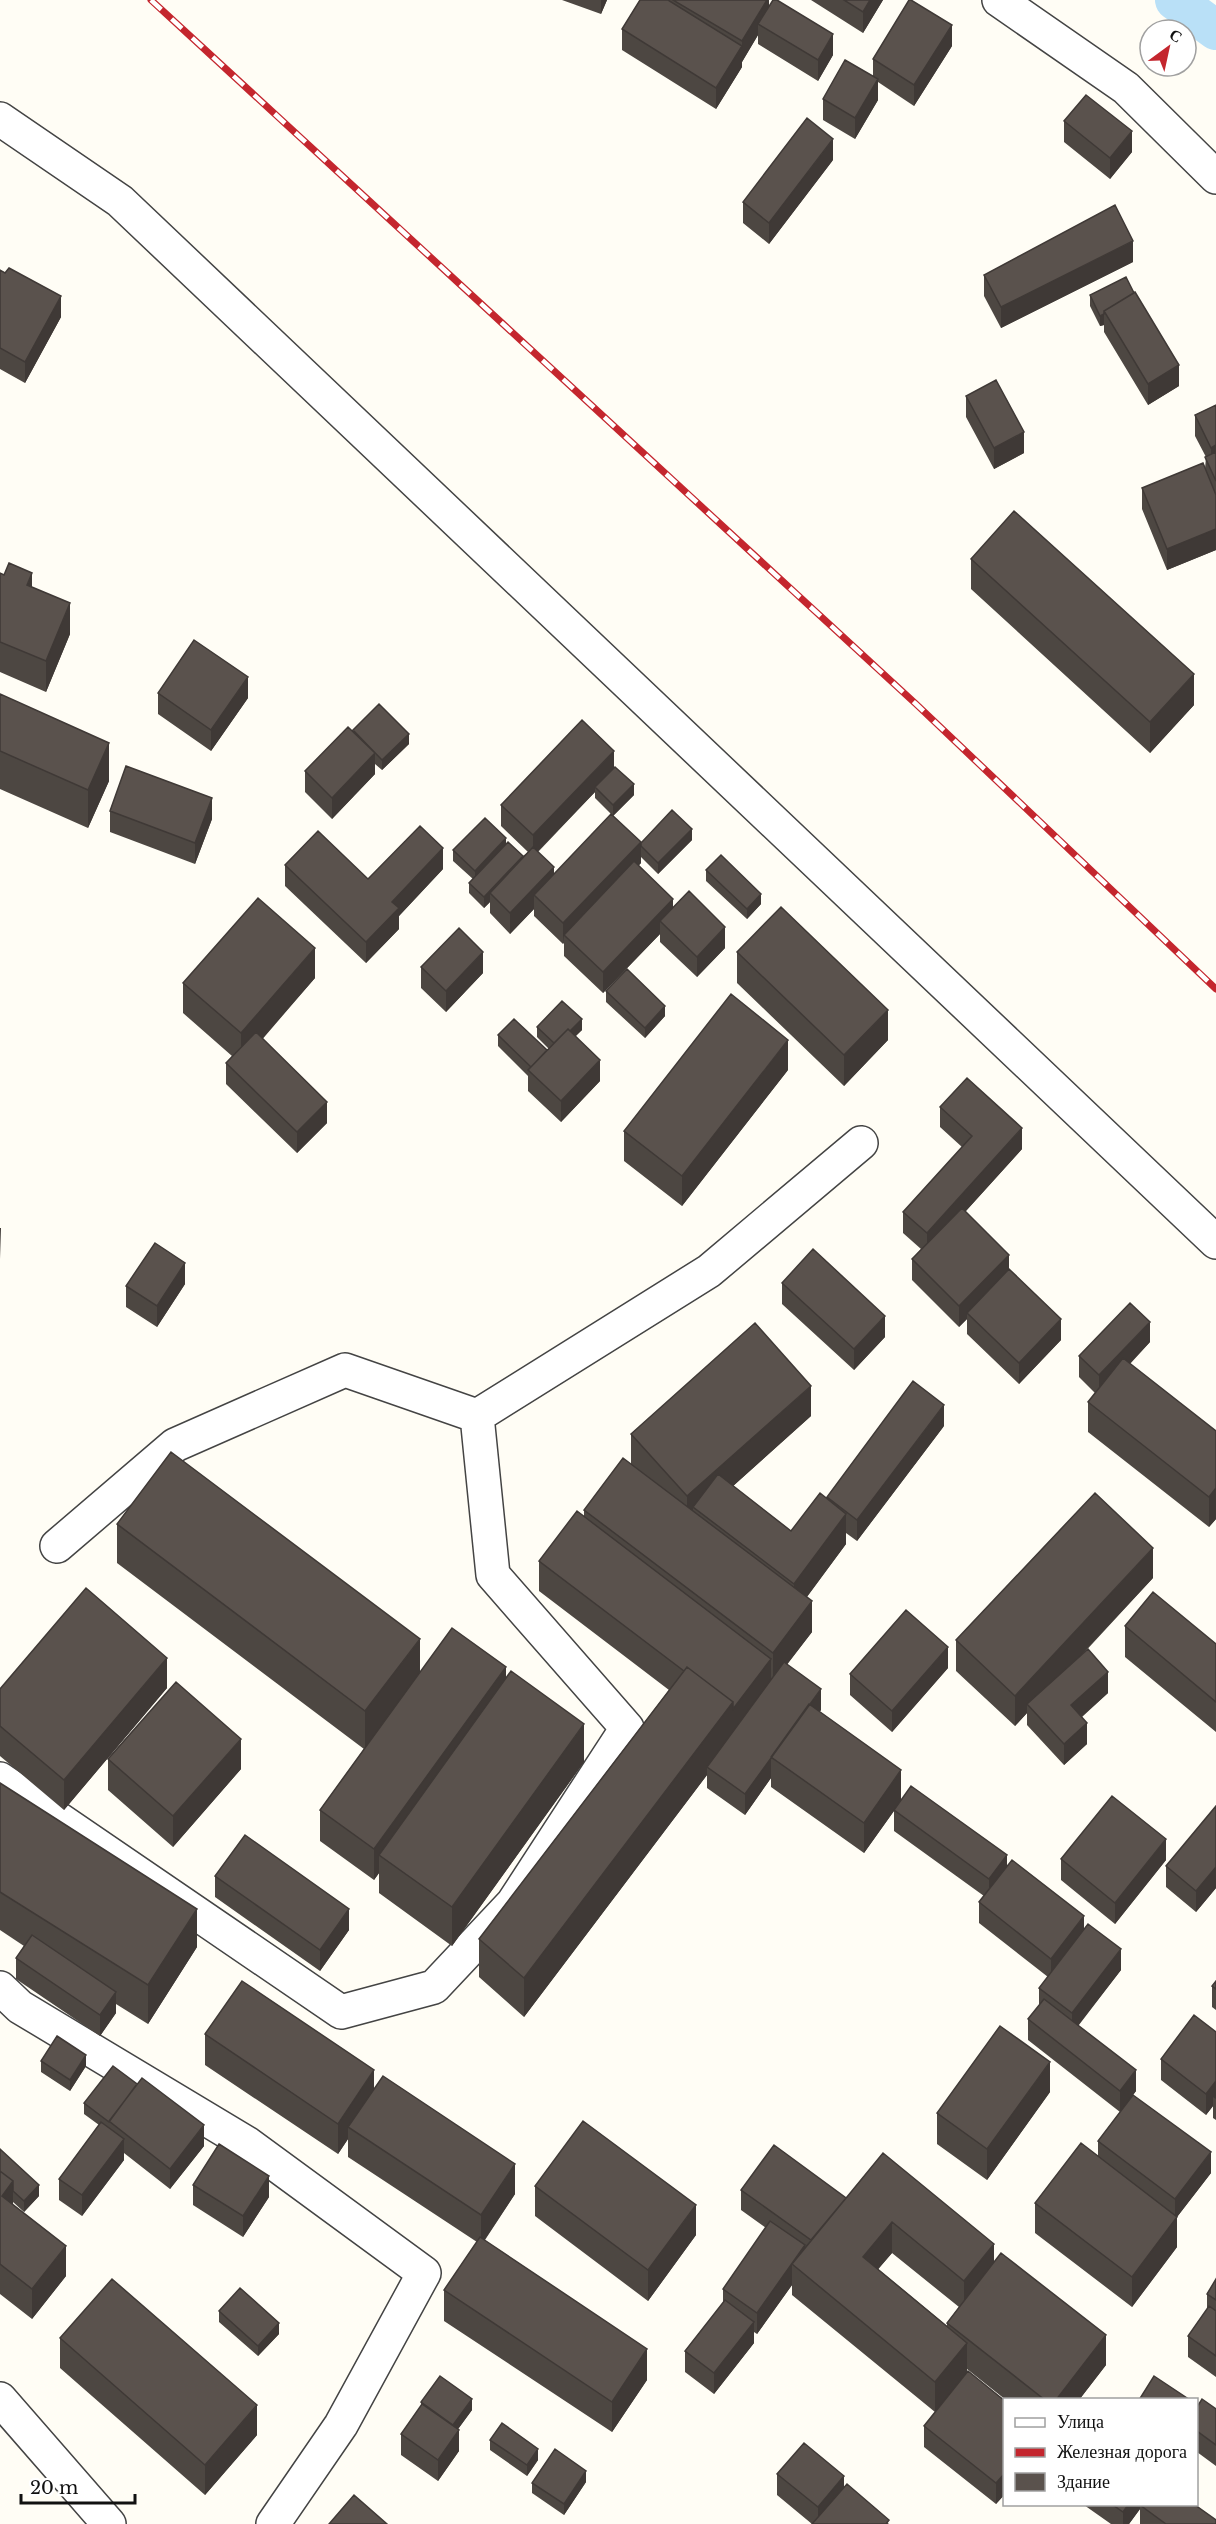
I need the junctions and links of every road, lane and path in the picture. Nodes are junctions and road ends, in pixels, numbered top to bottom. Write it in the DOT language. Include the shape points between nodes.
graph roads {
  1 [pos="999,0"];
  2 [pos="0,119"];
  3 [pos="1216,177"];
  4 [pos="861,1143"];
  5 [pos="1216,1242"];
  6 [pos="477,1416"];
  7 [pos="57,1546"];
  8 [pos="0,1779"];
  9 [pos="7,2001"];
  10 [pos="0,2399"];
  11 [pos="109,2524"];
  12 [pos="273,2524"];
  1 -- 3 [label="street" via="1126,88"];
  2 -- 5 [label="street" via="120,201"];
  4 -- 6 [label="street" via="709,1271"];
  6 -- 7 [label="street" via="345,1370 175,1445"];
  6 -- 8 [label="street" via="493,1575 627,1728 513,1903 434,1987 341,2012"];
  9 -- 12 [label="street" via="248,2144 424,2273 341,2425"];
  10 -- 11 [label="street"];
}
